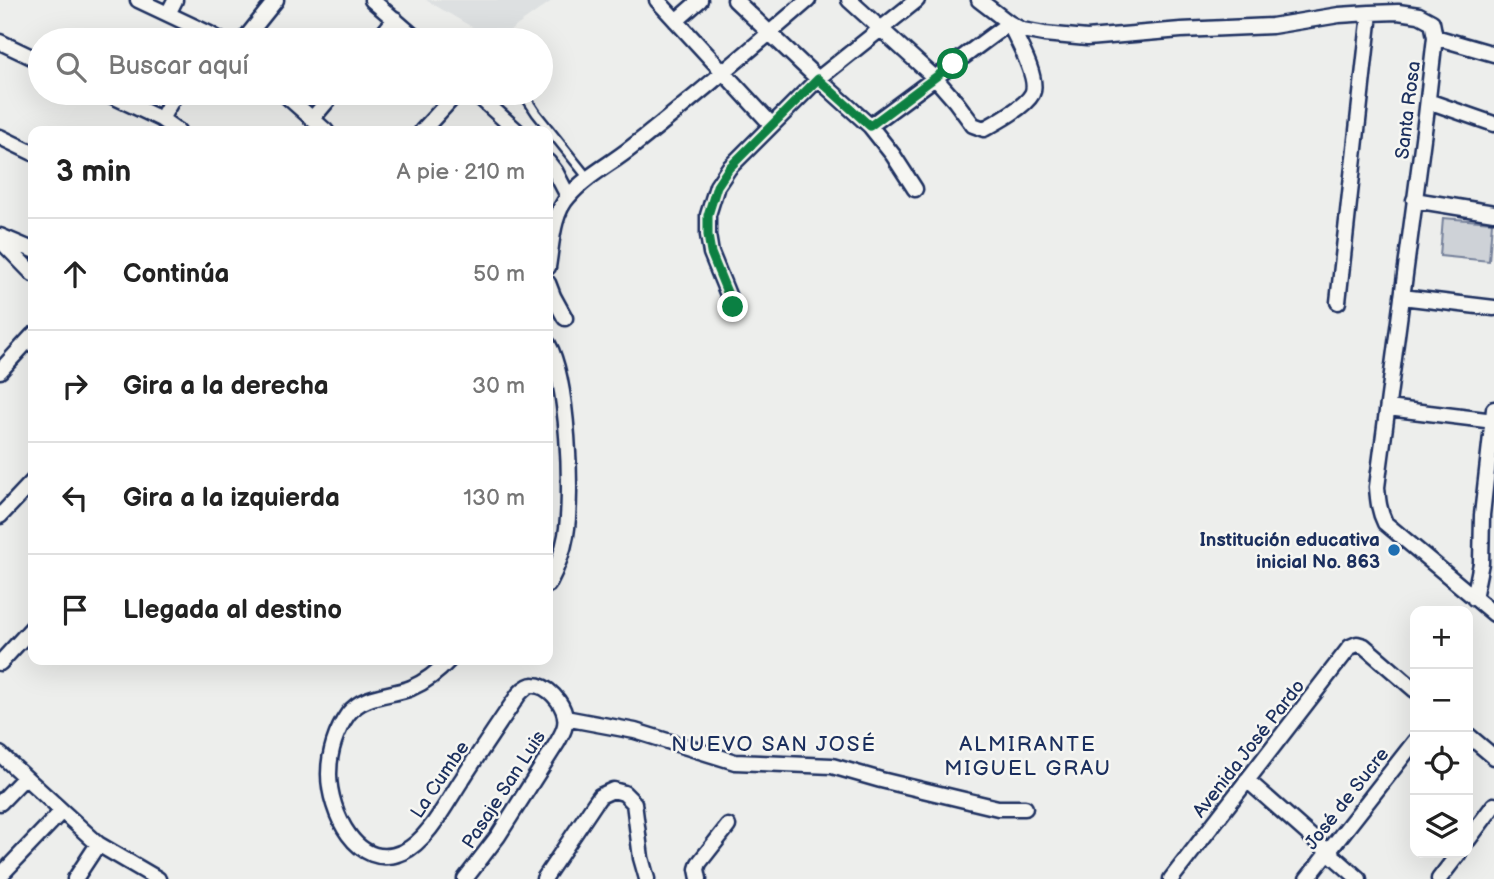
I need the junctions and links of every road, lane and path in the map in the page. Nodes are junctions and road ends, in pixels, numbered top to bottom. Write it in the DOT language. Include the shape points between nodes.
graph roads {
  1 [pos="138,0"];
  2 [pos="174,0"];
  3 [pos="276,0"];
  4 [pos="372,0"];
  5 [pos="657,0"];
  6 [pos="701,0"];
  7 [pos="735,0"];
  8 [pos="808,0"];
  9 [pos="849,0"];
  10 [pos="917,0"];
  11 [pos="979,0"];
  12 [pos="1370,13"];
  13 [pos="168,14"];
  14 [pos="395,19"];
  15 [pos="676,21"];
  16 [pos="1010,23"];
  17 [pos="193,28"];
  18 [pos="254,28"];
  19 [pos="388,28"];
  20 [pos="405,28"];
  21 [pos="880,29"];
  22 [pos="770,33"];
  23 [pos="1435,37"];
  24 [pos="0,42"];
  25 [pos="1494,54"];
  26 [pos="28,55"];
  27 [pos="723,72"];
  28 [pos="935,78"];
  29 [pos="818,79"];
  30 [pos="1428,101"];
  31 [pos="131,105"];
  32 [pos="169,105"];
  33 [pos="297,105"];
  34 [pos="324,105"];
  35 [pos="446,105"];
  36 [pos="488,105"];
  37 [pos="531,105"];
  38 [pos="161,119"];
  39 [pos="312,119"];
  40 [pos="771,124"];
  41 [pos="1494,124"];
  42 [pos="171,126"];
  43 [pos="320,126"];
  44 [pos="427,126"];
  45 [pos="511,126"];
  46 [pos="546,126"];
  47 [pos="870,126"];
  48 [pos="553,134"];
  49 [pos="0,137"];
  50 [pos="28,151"];
  51 [pos="553,168"];
  52 [pos="588,178"];
  53 [pos="915,189"];
  54 [pos="568,196"];
  55 [pos="1414,200"];
  56 [pos="1494,213"];
  57 [pos="0,238"];
  58 [pos="553,239"];
  59 [pos="28,248"];
  60 [pos="28,269"];
  61 [pos="553,293"];
  62 [pos="1402,297"];
  63 [pos="1338,302"];
  64 [pos="733,307"];
  65 [pos="1494,308"];
  66 [pos="565,318"];
  67 [pos="28,340"];
  68 [pos="553,357"];
  69 [pos="0,371"];
  70 [pos="1388,408"];
  71 [pos="1494,417"];
  72 [pos="28,486"];
  73 [pos="0,516"];
  74 [pos="553,575"];
  75 [pos="1474,598"];
  76 [pos="1494,614"];
  77 [pos="28,633"];
  78 [pos="0,663"];
  79 [pos="445,665"];
  80 [pos="1410,686"];
  81 [pos="565,718"];
  82 [pos="1473,739"];
  83 [pos="1410,747"];
  84 [pos="0,754"];
  85 [pos="1494,757"];
  86 [pos="25,776"];
  87 [pos="1247,780"];
  88 [pos="0,803"];
  89 [pos="1494,805"];
  90 [pos="1025,808"];
  91 [pos="62,811"];
  92 [pos="728,826"];
  93 [pos="1473,833"];
  94 [pos="99,844"];
  95 [pos="1329,852"];
  96 [pos="1455,858"];
  97 [pos="0,876"];
  98 [pos="75,879"];
  99 [pos="158,879"];
  100 [pos="465,879"];
  101 [pos="544,879"];
  102 [pos="647,879"];
  103 [pos="699,879"];
  104 [pos="1171,879"];
  105 [pos="1307,879"];
  106 [pos="1359,879"];
  107 [pos="1439,879"];
  1 -- 13 [label="street"];
  2 -- 13 [label="street"];
  3 -- 18 [label="street"];
  4 -- 14 [label="street"];
  5 -- 15 [label="street"];
  6 -- 15 [label="street"];
  7 -- 22 [label="street"];
  8 -- 22 [label="street"];
  9 -- 21 [label="street"];
  10 -- 21 [label="street"];
  11 -- 16 [label="street, Santa Rosa"];
  12 -- 16 [label="street, Santa Rosa" via="1272,26 1087,38 1034,33"];
  12 -- 23 [label="street, Santa Rosa" via="1419,15 1432,22"];
  12 -- 63 [label="street"];
  13 -- 17 [label="street"];
  14 -- 19 [label="street"];
  14 -- 20 [label="street"];
  15 -- 27 [label="street"];
  16 -- 28 [label="street"];
  16 -- 28 [label="street" via="1034,85 1018,109 984,129 973,125"];
  21 -- 28 [label="street"];
  21 -- 29 [label="street"];
  22 -- 27 [label="street"];
  22 -- 29 [label="street"];
  23 -- 25 [label="street"];
  23 -- 30 [label="street, Santa Rosa"];
  24 -- 26 [label="street"];
  27 -- 40 [label="street"];
  27 -- 52 [label="street"];
  28 -- 47 [label="street"];
  29 -- 40 [label="street"];
  29 -- 47 [label="street"];
  30 -- 41 [label="street"];
  30 -- 55 [label="street, Santa Rosa"];
  31 -- 38 [label="street"];
  32 -- 38 [label="street"];
  33 -- 39 [label="street"];
  34 -- 39 [label="street"];
  35 -- 44 [label="street"];
  36 -- 45 [label="street"];
  37 -- 46 [label="lane"];
  38 -- 42 [label="street"];
  39 -- 43 [label="street"];
  40 -- 64 [label="street" via="729,168 717,186 708,215 711,253"];
  47 -- 53 [label="street"];
  48 -- 52 [label="lane"];
  49 -- 50 [label="street"];
  51 -- 54 [label="street"];
  52 -- 54 [label="street"];
  54 -- 58 [label="street" via="559,210"];
  55 -- 56 [label="street"];
  55 -- 62 [label="street, Santa Rosa"];
  57 -- 59 [label="street"];
  57 -- 60 [label="street"];
  61 -- 66 [label="street"];
  62 -- 65 [label="street"];
  62 -- 70 [label="street, Santa Rosa"];
  67 -- 69 [label="street"];
  68 -- 74 [label="street" via="562,389 569,497 566,533"];
  70 -- 71 [label="street"];
  70 -- 75 [label="street, Santa Rosa" via="1377,487 1380,512 1385,523"];
  71 -- 75 [label="street"];
  72 -- 73 [label="street"];
  75 -- 76 [label="street, Santa Rosa"];
  77 -- 78 [label="street"];
  79 -- 81 [label="street, La Cumbe" via="410,688 359,705 347,715 332,747 329,772 335,809 349,835 374,855 404,852 427,832 525,688 533,685 547,690 559,702"];
  80 -- 87 [label="street, Avenida José Pardo" via="1364,646 1350,647"];
  81 -- 90 [label="street" via="635,731 735,762 832,766 998,808"];
  81 -- 100 [label="street, Pasaje San Luis" via="557,743"];
  82 -- 85 [label="street"];
  83 -- 95 [label="street, José de Sucre"];
  84 -- 86 [label="street"];
  86 -- 88 [label="street"];
  86 -- 91 [label="street"];
  87 -- 95 [label="street"];
  87 -- 104 [label="street, Avenida José Pardo"];
  89 -- 93 [label="street"];
  91 -- 94 [label="street"];
  91 -- 97 [label="street"];
  92 -- 103 [label="street" via="699,863"];
  94 -- 98 [label="street"];
  94 -- 99 [label="street"];
  95 -- 105 [label="street, José de Sucre"];
  95 -- 106 [label="street"];
  96 -- 107 [label="street"];
  101 -- 102 [label="street" via="600,796 613,790 634,803"];
}
